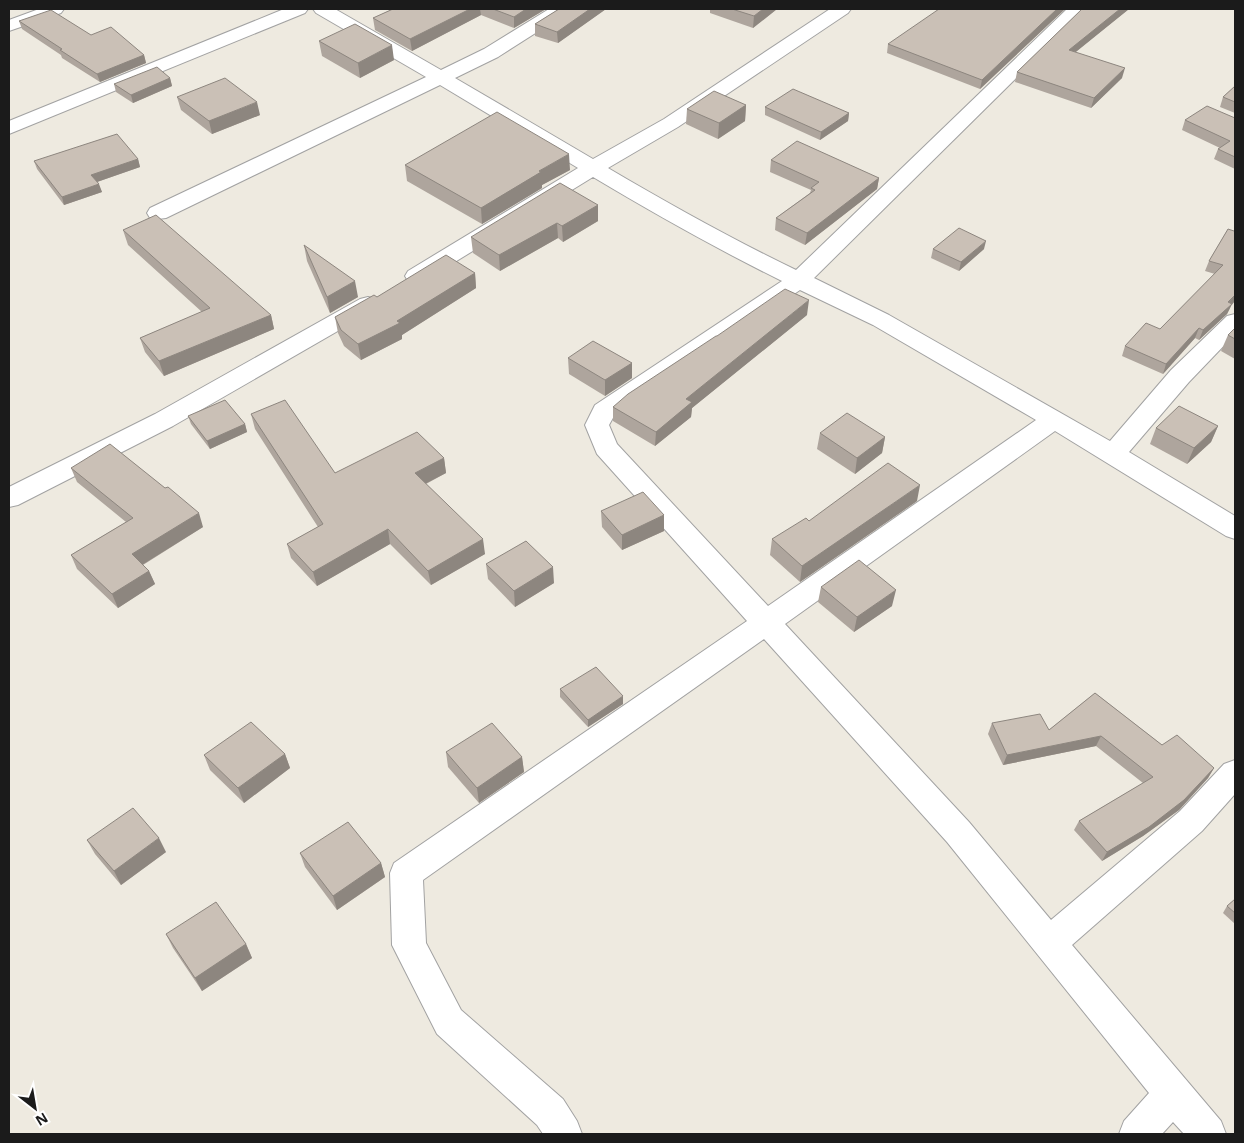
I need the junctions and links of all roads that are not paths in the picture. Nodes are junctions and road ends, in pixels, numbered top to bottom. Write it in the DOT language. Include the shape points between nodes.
graph roads {
  1 [pos="55,9"];
  2 [pos="299,9"];
  3 [pos="322,9"];
  4 [pos="561,9"];
  5 [pos="842,9"];
  6 [pos="1077,9"];
  7 [pos="9,26"];
  8 [pos="440,77"];
  9 [pos="9,128"];
  10 [pos="592,168"];
  11 [pos="158,213"];
  12 [pos="799,280"];
  13 [pos="1235,321"];
  14 [pos="1054,419"];
  15 [pos="1113,454"];
  16 [pos="9,498"];
  17 [pos="1235,529"];
  18 [pos="766,621"];
  19 [pos="1235,773"];
  20 [pos="1049,943"];
  21 [pos="1173,1094"];
  22 [pos="564,1134"];
  23 [pos="1137,1134"];
  24 [pos="1208,1134"];
  1 -- 7 [label="street"];
  2 -- 9 [label="street"];
  3 -- 8 [label="street"];
  4 -- 8 [label="street" via="491,53"];
  5 -- 10 [label="street" via="671,123"];
  6 -- 12 [label="street"];
  8 -- 10 [label="street"];
  8 -- 11 [label="street"];
  10 -- 12 [label="street" via="741,252"];
  10 -- 16 [label="street" via="393,289 164,420"];
  12 -- 14 [label="street" via="881,320"];
  12 -- 18 [label="street" via="604,411 598,425 606,448"];
  13 -- 15 [label="street" via="1180,376"];
  14 -- 15 [label="street"];
  14 -- 18 [label="street"];
  15 -- 17 [label="street"];
  18 -- 20 [label="street" via="958,832"];
  18 -- 22 [label="street" via="406,873 409,945 449,1022 550,1112"];
  19 -- 20 [label="street" via="1191,821"];
  20 -- 21 [label="street"];
  21 -- 23 [label="street"];
  21 -- 24 [label="street"];
}
